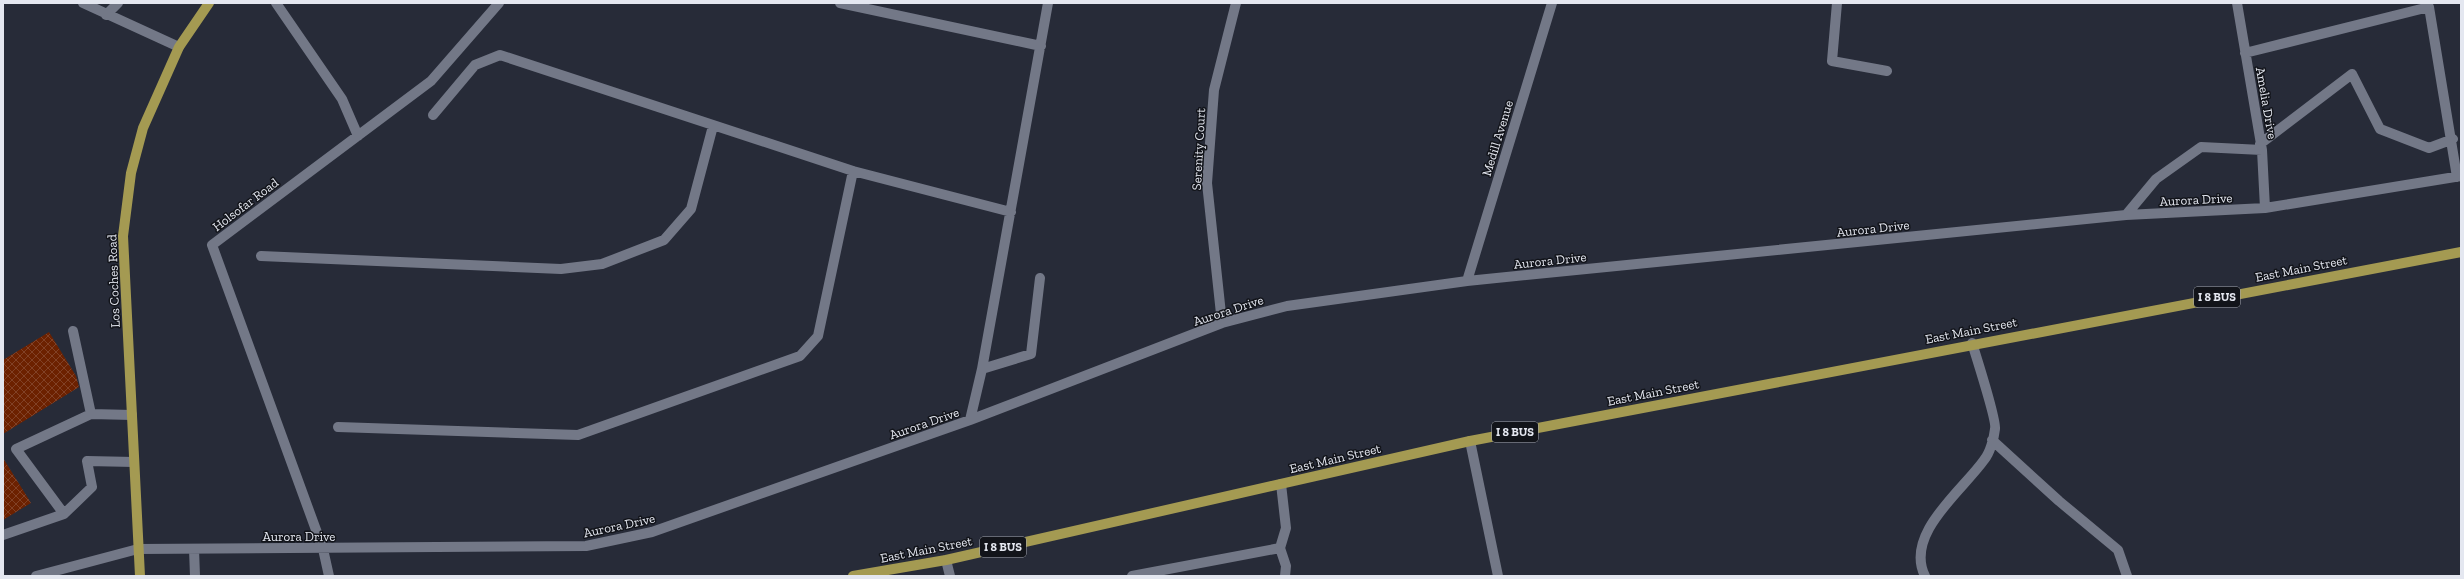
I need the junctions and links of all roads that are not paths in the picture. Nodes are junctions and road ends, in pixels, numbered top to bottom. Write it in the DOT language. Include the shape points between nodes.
graph roads {
  1 [pos="83,3"];
  2 [pos="118,3"];
  3 [pos="209,3"];
  4 [pos="276,3"];
  5 [pos="499,3"];
  6 [pos="840,3"];
  7 [pos="1048,3"];
  8 [pos="1236,3"];
  9 [pos="1552,3"];
  10 [pos="1837,3"];
  11 [pos="2237,3"];
  12 [pos="106,15"];
  13 [pos="1041,46"];
  14 [pos="179,47"];
  15 [pos="2245,53"];
  16 [pos="1887,71"];
  17 [pos="433,115"];
  18 [pos="713,126"];
  19 [pos="358,136"];
  20 [pos="2453,139"];
  21 [pos="2261,147"];
  22 [pos="853,171"];
  23 [pos="2459,176"];
  24 [pos="2265,208"];
  25 [pos="1011,212"];
  26 [pos="2126,215"];
  27 [pos="2461,252"];
  28 [pos="261,256"];
  29 [pos="1040,278"];
  30 [pos="1467,281"];
  31 [pos="1222,323"];
  32 [pos="73,331"];
  33 [pos="1972,343"];
  34 [pos="982,368"];
  35 [pos="91,414"];
  36 [pos="132,415"];
  37 [pos="970,420"];
  38 [pos="338,427"];
  39 [pos="1992,440"];
  40 [pos="1470,441"];
  41 [pos="134,462"];
  42 [pos="1281,484"];
  43 [pos="64,514"];
  44 [pos="3,535"];
  45 [pos="323,548"];
  46 [pos="1280,548"];
  47 [pos="138,549"];
  48 [pos="194,549"];
  49 [pos="946,560"];
  50 [pos="36,576"];
  51 [pos="140,576"];
  52 [pos="195,576"];
  53 [pos="329,576"];
  54 [pos="853,576"];
  55 [pos="950,576"];
  56 [pos="1132,576"];
  57 [pos="1285,576"];
  58 [pos="1498,576"];
  59 [pos="1925,576"];
  60 [pos="2127,576"];
  1 -- 12 [label="street"];
  2 -- 12 [label="street"];
  3 -- 14 [label="main road, Los Coches Road"];
  4 -- 19 [label="street" via="342,98"];
  5 -- 19 [label="street, Holsofar Road" via="431,81"];
  6 -- 13 [label="street"];
  7 -- 13 [label="street"];
  8 -- 31 [label="street, Serenity Court" via="1214,90 1207,183"];
  9 -- 30 [label="street, Medill Avenue"];
  10 -- 16 [label="street" via="1832,61"];
  11 -- 15 [label="street, Amelia Drive"];
  12 -- 14 [label="street"];
  13 -- 25 [label="street"];
  14 -- 36 [label="main road, Los Coches Road" via="143,128 131,173 127,204 123,236"];
  15 -- 20 [label="street" via="2429,7"];
  15 -- 21 [label="street, Amelia Drive"];
  17 -- 18 [label="street" via="475,65 500,55"];
  18 -- 22 [label="street"];
  18 -- 28 [label="street" via="691,209 664,240 602,264 561,269"];
  19 -- 45 [label="street, Holsofar Road" via="212,245"];
  20 -- 21 [label="street" via="2429,148 2380,129 2352,74"];
  20 -- 23 [label="street"];
  21 -- 24 [label="street, Amelia Drive"];
  21 -- 26 [label="street" via="2201,147 2156,179"];
  22 -- 25 [label="street"];
  22 -- 38 [label="street" via="818,336 800,356 578,435"];
  23 -- 24 [label="street, Aurora Drive"];
  24 -- 26 [label="street, Aurora Drive"];
  25 -- 34 [label="street"];
  26 -- 30 [label="street, Aurora Drive"];
  27 -- 33 [label="main road, East Main Street / I 8 BUS"];
  29 -- 34 [label="street" via="1031,354"];
  30 -- 31 [label="street, Aurora Drive" via="1287,306"];
  31 -- 37 [label="street, Aurora Drive"];
  32 -- 35 [label="street"];
  33 -- 39 [label="street" via="1996,427"];
  33 -- 40 [label="main road, East Main Street / I 8 BUS"];
  34 -- 37 [label="street"];
  35 -- 36 [label="street"];
  35 -- 43 [label="street" via="16,449"];
  36 -- 41 [label="main road, Los Coches Road"];
  37 -- 45 [label="street, Aurora Drive" via="652,532 586,546"];
  39 -- 59 [label="street" via="1986,459 1939,512 1925,539 1920,566"];
  39 -- 60 [label="street" via="2059,502 2118,550"];
  40 -- 42 [label="main road, East Main Street / I 8 BUS"];
  40 -- 58 [label="street"];
  41 -- 43 [label="street" via="87,461 92,487"];
  41 -- 47 [label="main road, Los Coches Road"];
  42 -- 46 [label="street" via="1286,528"];
  42 -- 49 [label="main road, East Main Street / I 8 BUS"];
  43 -- 44 [label="street"];
  45 -- 48 [label="street, Aurora Drive"];
  45 -- 53 [label="street"];
  46 -- 56 [label="street"];
  46 -- 57 [label="street" via="1286,566"];
  47 -- 48 [label="street, Aurora Drive"];
  47 -- 50 [label="street, Aurora Drive"];
  47 -- 51 [label="main road, Los Coches Road"];
  48 -- 52 [label="street"];
  49 -- 54 [label="main road, East Main Street / I 8 BUS"];
  49 -- 55 [label="street"];
}
